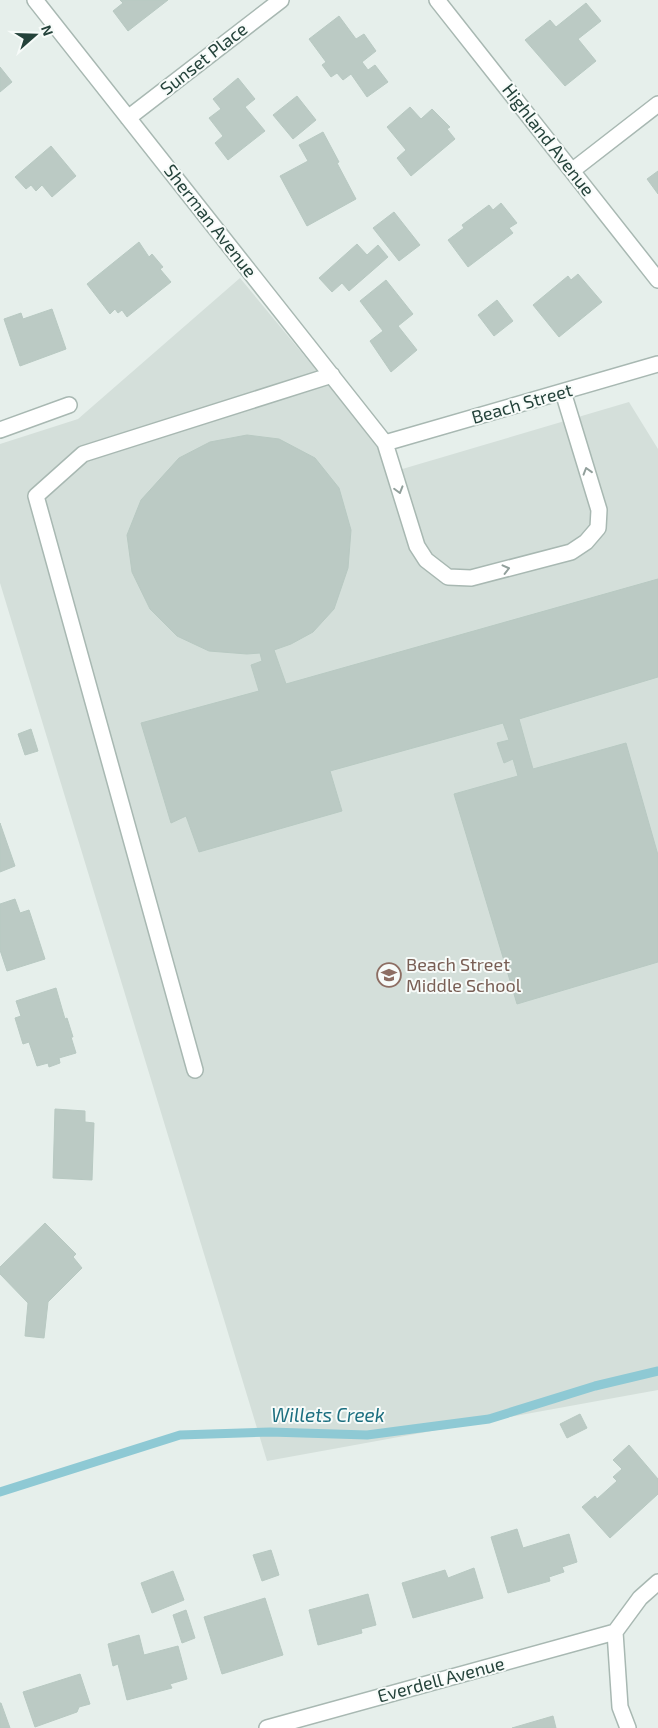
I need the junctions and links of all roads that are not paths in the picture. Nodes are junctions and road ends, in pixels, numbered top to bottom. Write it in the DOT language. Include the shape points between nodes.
graph roads {
  1 [pos="35,0"];
  2 [pos="281,0"];
  3 [pos="437,0"];
  4 [pos="658,104"];
  5 [pos="128,118"];
  6 [pos="573,170"];
  7 [pos="658,280"];
  8 [pos="658,364"];
  9 [pos="332,375"];
  10 [pos="563,392"];
  11 [pos="69,405"];
  12 [pos="0,430"];
  13 [pos="385,443"];
  14 [pos="196,1070"];
  15 [pos="658,1582"];
  16 [pos="615,1632"];
  17 [pos="267,1728"];
  18 [pos="628,1728"];
  1 -- 5 [label="street, Sherman Avenue"];
  2 -- 5 [label="street, Sunset Place"];
  3 -- 6 [label="street, Highland Avenue"];
  4 -- 6 [label="street"];
  5 -- 9 [label="street, Sherman Avenue"];
  6 -- 7 [label="street, Highland Avenue"];
  8 -- 10 [label="street, Beach Street"];
  9 -- 13 [label="street, Sherman Avenue"];
  9 -- 14 [label="street" via="83,454 36,496"];
  10 -- 13 [label="street, Beach Street"];
  13 -- 10 [label="street, one-way" via="417,546 426,560 448,577 471,578 571,552 598,528 599,510"];
  11 -- 12 [label="street"];
  15 -- 16 [label="street" via="640,1598"];
  16 -- 17 [label="street, Everdell Avenue"];
  16 -- 18 [label="street" via="620,1707"];
}
